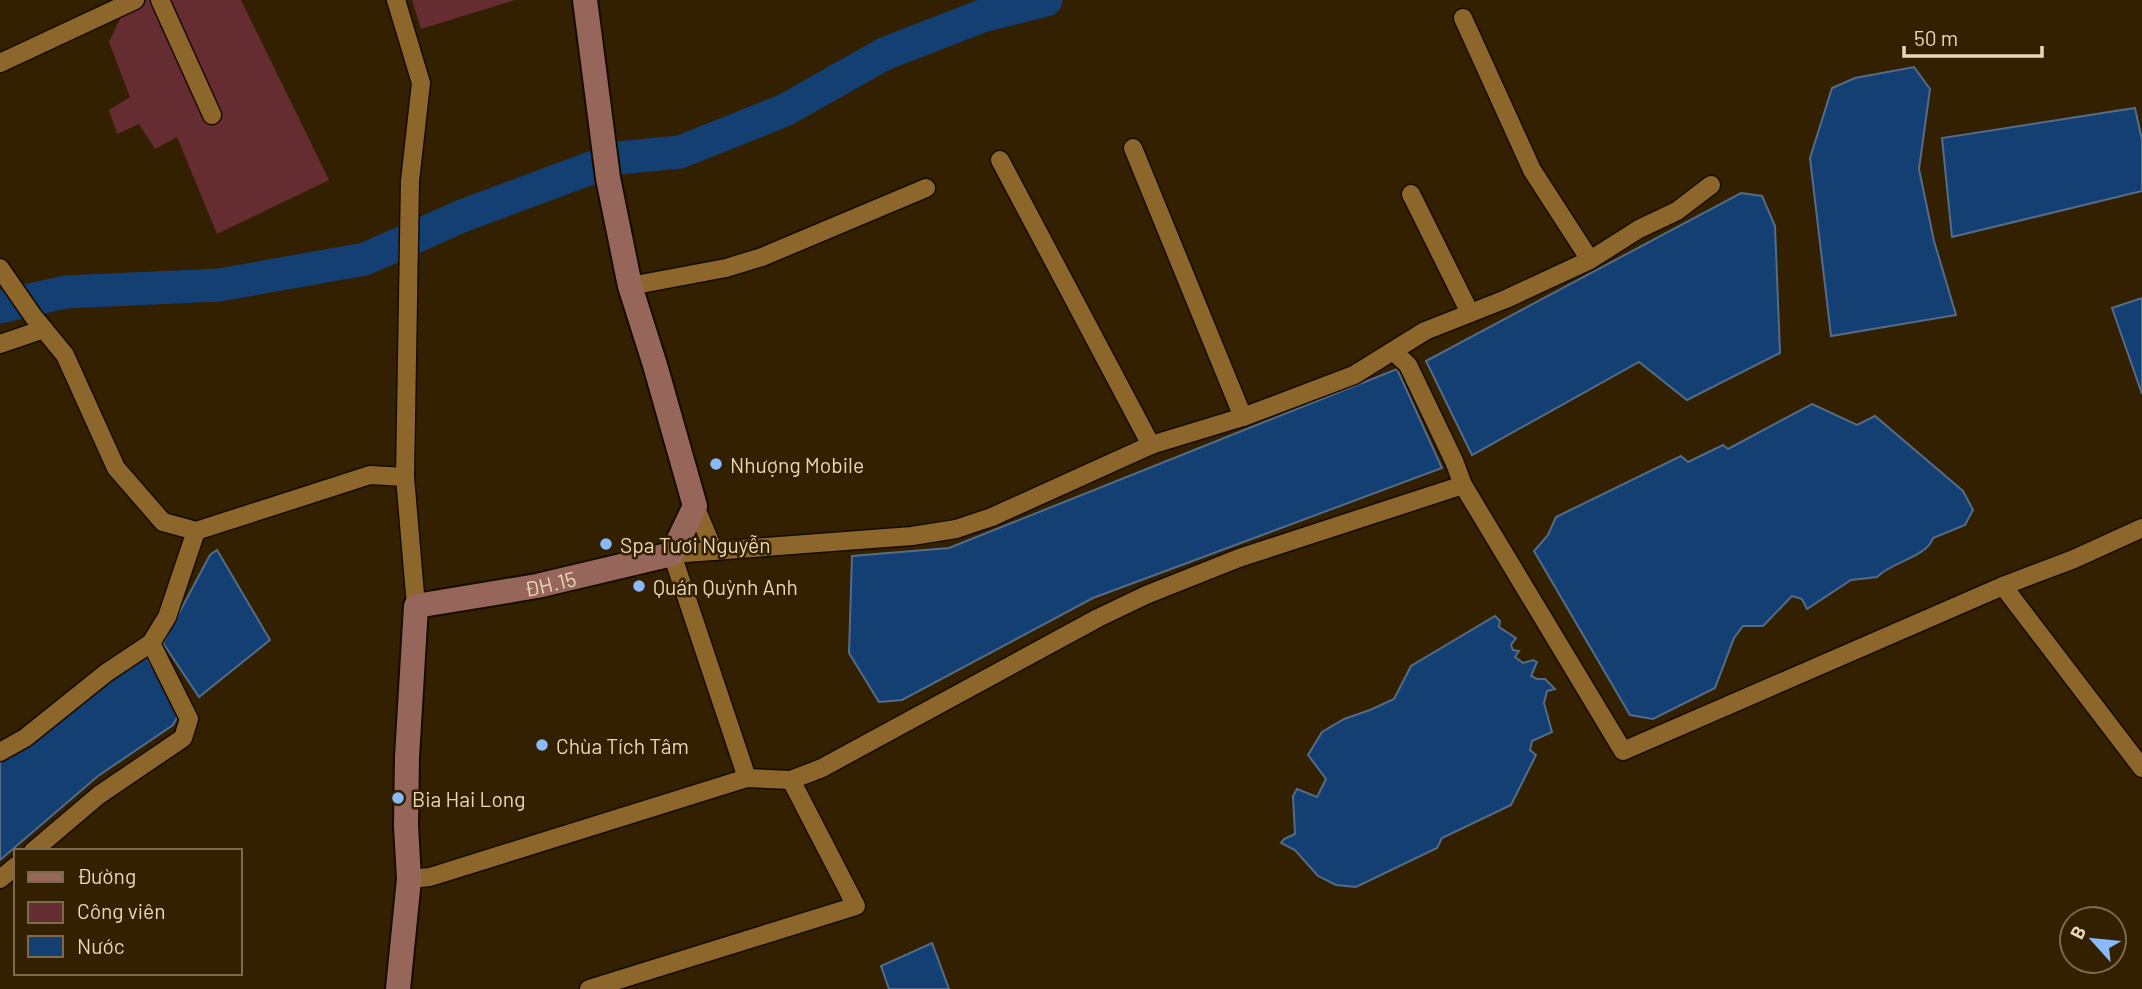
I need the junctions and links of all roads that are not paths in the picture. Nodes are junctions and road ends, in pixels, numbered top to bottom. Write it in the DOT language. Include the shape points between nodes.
graph roads {
  1 [pos="135,0"];
  2 [pos="160,0"];
  3 [pos="396,0"];
  4 [pos="585,0"];
  5 [pos="1463,18"];
  6 [pos="0,63"];
  7 [pos="212,115"];
  8 [pos="1133,148"];
  9 [pos="1000,160"];
  10 [pos="1710,185"];
  11 [pos="926,188"];
  12 [pos="1411,194"];
  13 [pos="1590,260"];
  14 [pos="0,268"];
  15 [pos="630,286"];
  16 [pos="1470,313"];
  17 [pos="39,322"];
  18 [pos="0,344"];
  19 [pos="1392,351"];
  20 [pos="1242,417"];
  21 [pos="1151,445"];
  22 [pos="405,477"];
  23 [pos="1463,485"];
  24 [pos="695,506"];
  25 [pos="2142,528"];
  26 [pos="196,531"];
  27 [pos="714,551"];
  28 [pos="672,554"];
  29 [pos="2003,586"];
  30 [pos="416,606"];
  31 [pos="153,648"];
  32 [pos="0,752"];
  33 [pos="2142,768"];
  34 [pos="747,778"];
  35 [pos="791,780"];
  36 [pos="35,849"];
  37 [pos="14,868"];
  38 [pos="0,879"];
  39 [pos="409,879"];
  40 [pos="398,989"];
  41 [pos="589,989"];
  1 -- 6 [label="street"];
  2 -- 7 [label="street"];
  3 -- 22 [label="street" via="421,83 410,181"];
  4 -- 15 [label="main road" via="608,178"];
  5 -- 13 [label="street" via="1532,170"];
  8 -- 20 [label="street"];
  9 -- 21 [label="street"];
  10 -- 13 [label="street" via="1677,211"];
  11 -- 15 [label="street" via="762,257"];
  12 -- 16 [label="street"];
  13 -- 16 [label="street"];
  14 -- 17 [label="street"];
  15 -- 24 [label="main road"];
  16 -- 19 [label="street" via="1424,331"];
  17 -- 18 [label="street"];
  17 -- 26 [label="street" via="65,355 116,468 163,522"];
  19 -- 20 [label="street" via="1354,375"];
  19 -- 23 [label="street" via="1408,365"];
  20 -- 21 [label="street"];
  21 -- 27 [label="street" via="956,529"];
  22 -- 26 [label="street" via="370,475"];
  22 -- 30 [label="street"];
  23 -- 29 [label="street" via="1623,751"];
  23 -- 35 [label="street" via="1239,558 1146,595 846,756"];
  24 -- 27 [label="street"];
  24 -- 28 [label="main road"];
  25 -- 29 [label="street"];
  26 -- 31 [label="street"];
  27 -- 28 [label="street"];
  28 -- 30 [label="main road, ĐH.15 / ĐH.15" via="537,586"];
  28 -- 34 [label="street"];
  29 -- 33 [label="street"];
  30 -- 39 [label="main road" via="407,757"];
  31 -- 32 [label="street" via="106,673"];
  31 -- 36 [label="street" via="189,719 183,738 99,795"];
  34 -- 35 [label="street"];
  34 -- 39 [label="street" via="430,877"];
  35 -- 41 [label="street" via="856,906"];
  37 -- 38 [label="street"];
  39 -- 40 [label="main road"];
}
